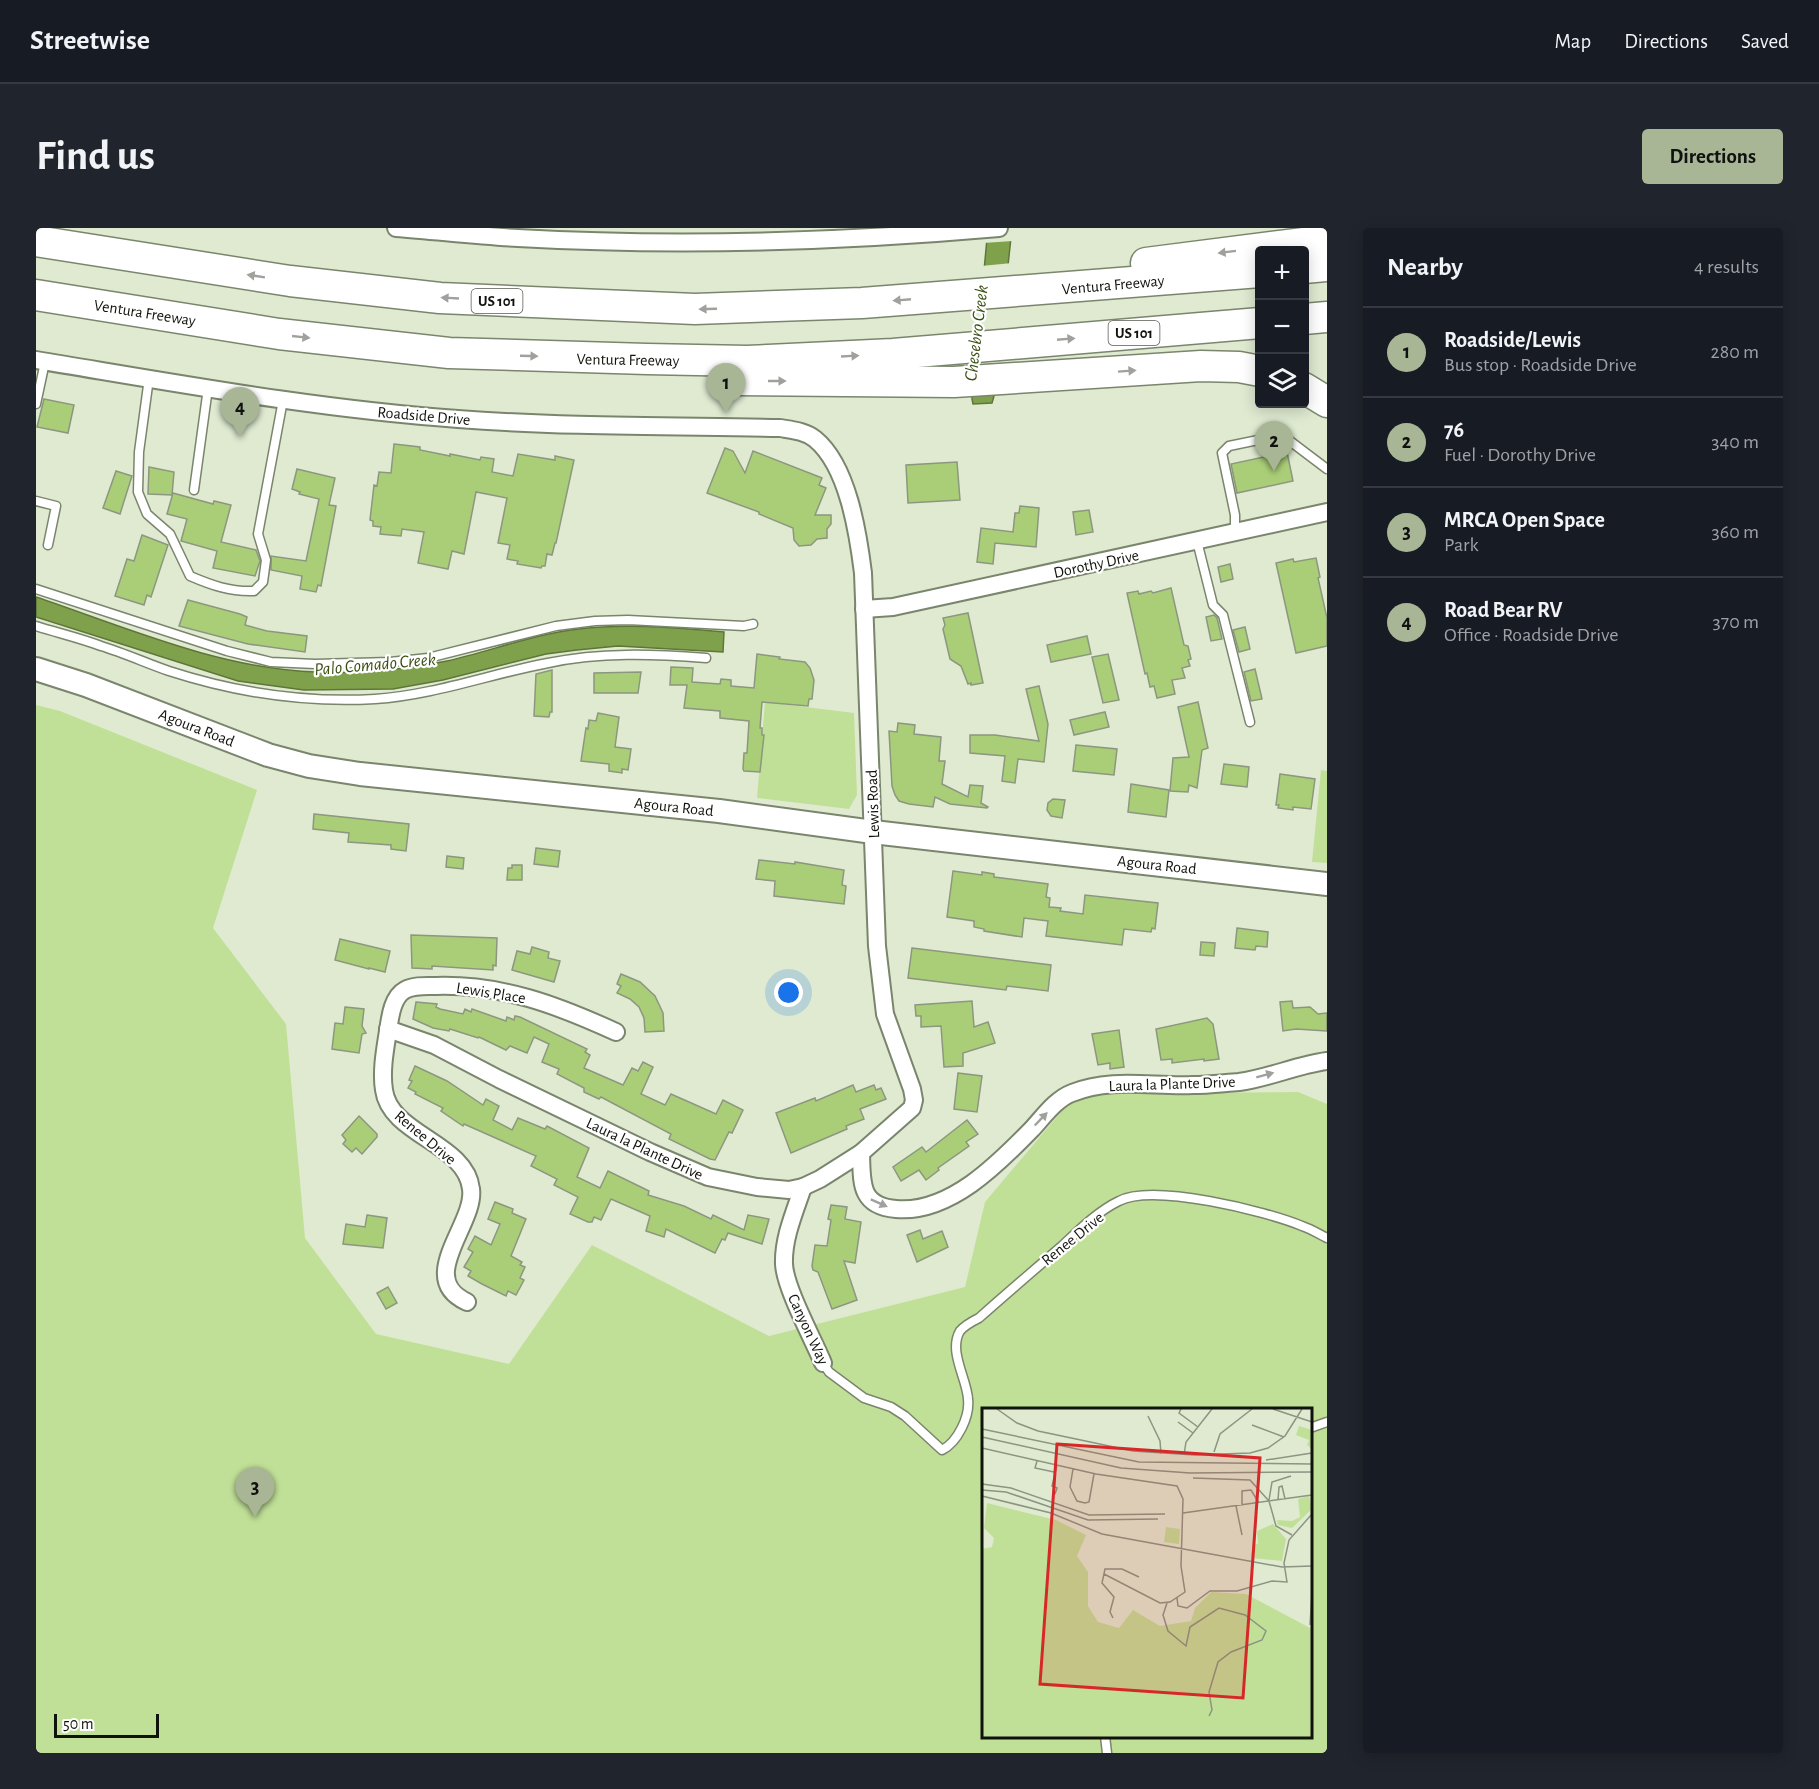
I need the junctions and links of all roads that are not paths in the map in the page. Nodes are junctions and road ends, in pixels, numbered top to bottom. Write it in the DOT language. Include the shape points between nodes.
graph roads {
  1 [pos="396,228"];
  2 [pos="999,228"];
  3 [pos="844,234"];
  4 [pos="698,236"];
  5 [pos="1327,240"];
  6 [pos="36,241"];
  7 [pos="1327,266"];
  8 [pos="1309,268"];
  9 [pos="1255,272"];
  10 [pos="1069,288"];
  11 [pos="36,295"];
  12 [pos="1327,317"];
  13 [pos="1309,319"];
  14 [pos="1255,323"];
  15 [pos="449,353"];
  16 [pos="41,361"];
  17 [pos="1255,370"];
  18 [pos="149,378"];
  19 [pos="208,388"];
  20 [pos="1309,391"];
  21 [pos="283,400"];
  22 [pos="1327,402"];
  23 [pos="36,404"];
  24 [pos="814,438"];
  25 [pos="1327,469"];
  26 [pos="194,490"];
  27 [pos="36,501"];
  28 [pos="1327,512"];
  29 [pos="1235,532"];
  30 [pos="1197,541"];
  31 [pos="48,545"];
  32 [pos="36,589"];
  33 [pos="864,609"];
  34 [pos="753,624"];
  35 [pos="36,626"];
  36 [pos="706,658"];
  37 [pos="36,669"];
  38 [pos="1250,722"];
  39 [pos="873,832"];
  40 [pos="1327,884"];
  41 [pos="388,1029"];
  42 [pos="616,1032"];
  43 [pos="1327,1061"];
  44 [pos="861,1153"];
  45 [pos="803,1187"];
  46 [pos="1327,1238"];
  47 [pos="467,1302"];
  48 [pos="823,1363"];
  49 [pos="1327,1422"];
  50 [pos="1312,1428"];
  51 [pos="942,1450"];
  52 [pos="1105,1738"];
  53 [pos="1107,1753"];
  1 -- 4 [label="street" via="518,238"];
  2 -- 3 [label="street"];
  3 -- 4 [label="street"];
  5 -- 10 [label="highway, one-way" via="1150,261"];
  10 -- 6 [label="highway, Ventura Freeway / US 101, one-way" via="862,303 695,309 440,298 290,281"];
  7 -- 8 [label="highway"];
  9 -- 10 [label="highway, Ventura Freeway / US 101"];
  11 -- 15 [label="highway, Ventura Freeway / US 101, one-way" via="279,334"];
  12 -- 13 [label="highway"];
  15 -- 14 [label="highway, Ventura Freeway / US 101, one-way" via="747,361 893,354"];
  15 -- 17 [label="highway, one-way" via="519,376 650,380 954,382 1201,366"];
  16 -- 18 [label="street, Roadside Drive"];
  16 -- 23 [label="lane"];
  18 -- 19 [label="street, Roadside Drive"];
  18 -- 21 [label="lane" via="138,492 147,514 170,534 190,576 237,592 254,591 263,582 266,560 258,534"];
  19 -- 21 [label="street, Roadside Drive"];
  19 -- 26 [label="lane"];
  20 -- 22 [label="highway"];
  21 -- 24 [label="street, Roadside Drive" via="458,419 780,428 798,430"];
  24 -- 33 [label="street, Lewis Road" via="834,464 856,522"];
  25 -- 29 [label="lane" via="1282,435 1229,446 1222,453"];
  27 -- 31 [label="lane" via="56,506"];
  28 -- 29 [label="street, Dorothy Drive"];
  29 -- 30 [label="street, Dorothy Drive"];
  30 -- 33 [label="street, Dorothy Drive" via="893,607"];
  30 -- 38 [label="lane" via="1213,605 1223,615"];
  32 -- 34 [label="lane" via="271,662 315,664 428,658 556,626 595,621"];
  33 -- 39 [label="street, Lewis Road"];
  35 -- 36 [label="lane" via="212,683 316,698 395,697 582,656 646,654"];
  37 -- 39 [label="main road, Agoura Road" via="309,766"];
  39 -- 40 [label="main road, Agoura Road"];
  39 -- 44 [label="street, Lewis Road" via="877,946 885,1014 914,1100 904,1117"];
  41 -- 42 [label="street, Lewis Place" via="396,1000 403,991 417,986 453,985 527,997"];
  41 -- 45 [label="street, Laura la Plante Drive" via="434,1045 708,1177 757,1187"];
  41 -- 47 [label="street, Renee Drive" via="383,1059 387,1102 466,1171 471,1186 472,1201 446,1268 453,1292"];
  44 -- 43 [label="street, Laura la Plante Drive, one-way" via="864,1191 871,1201 892,1209 929,1207 1002,1159 1058,1101 1071,1093 1105,1084 1242,1081"];
  44 -- 45 [label="street, Laura la Plante Drive"];
  45 -- 48 [label="street, Canyon Way" via="789,1228 784,1264 787,1281"];
  46 -- 51 [label="lane, Renee Drive" via="1252,1211 1187,1198 1153,1194 1120,1200 1089,1221 961,1329 957,1355 969,1400 962,1429"];
  48 -- 51 [label="lane, Canyon Way" via="864,1398 905,1416"];
  49 -- 50 [label="lane"];
  52 -- 53 [label="lane"];
}
